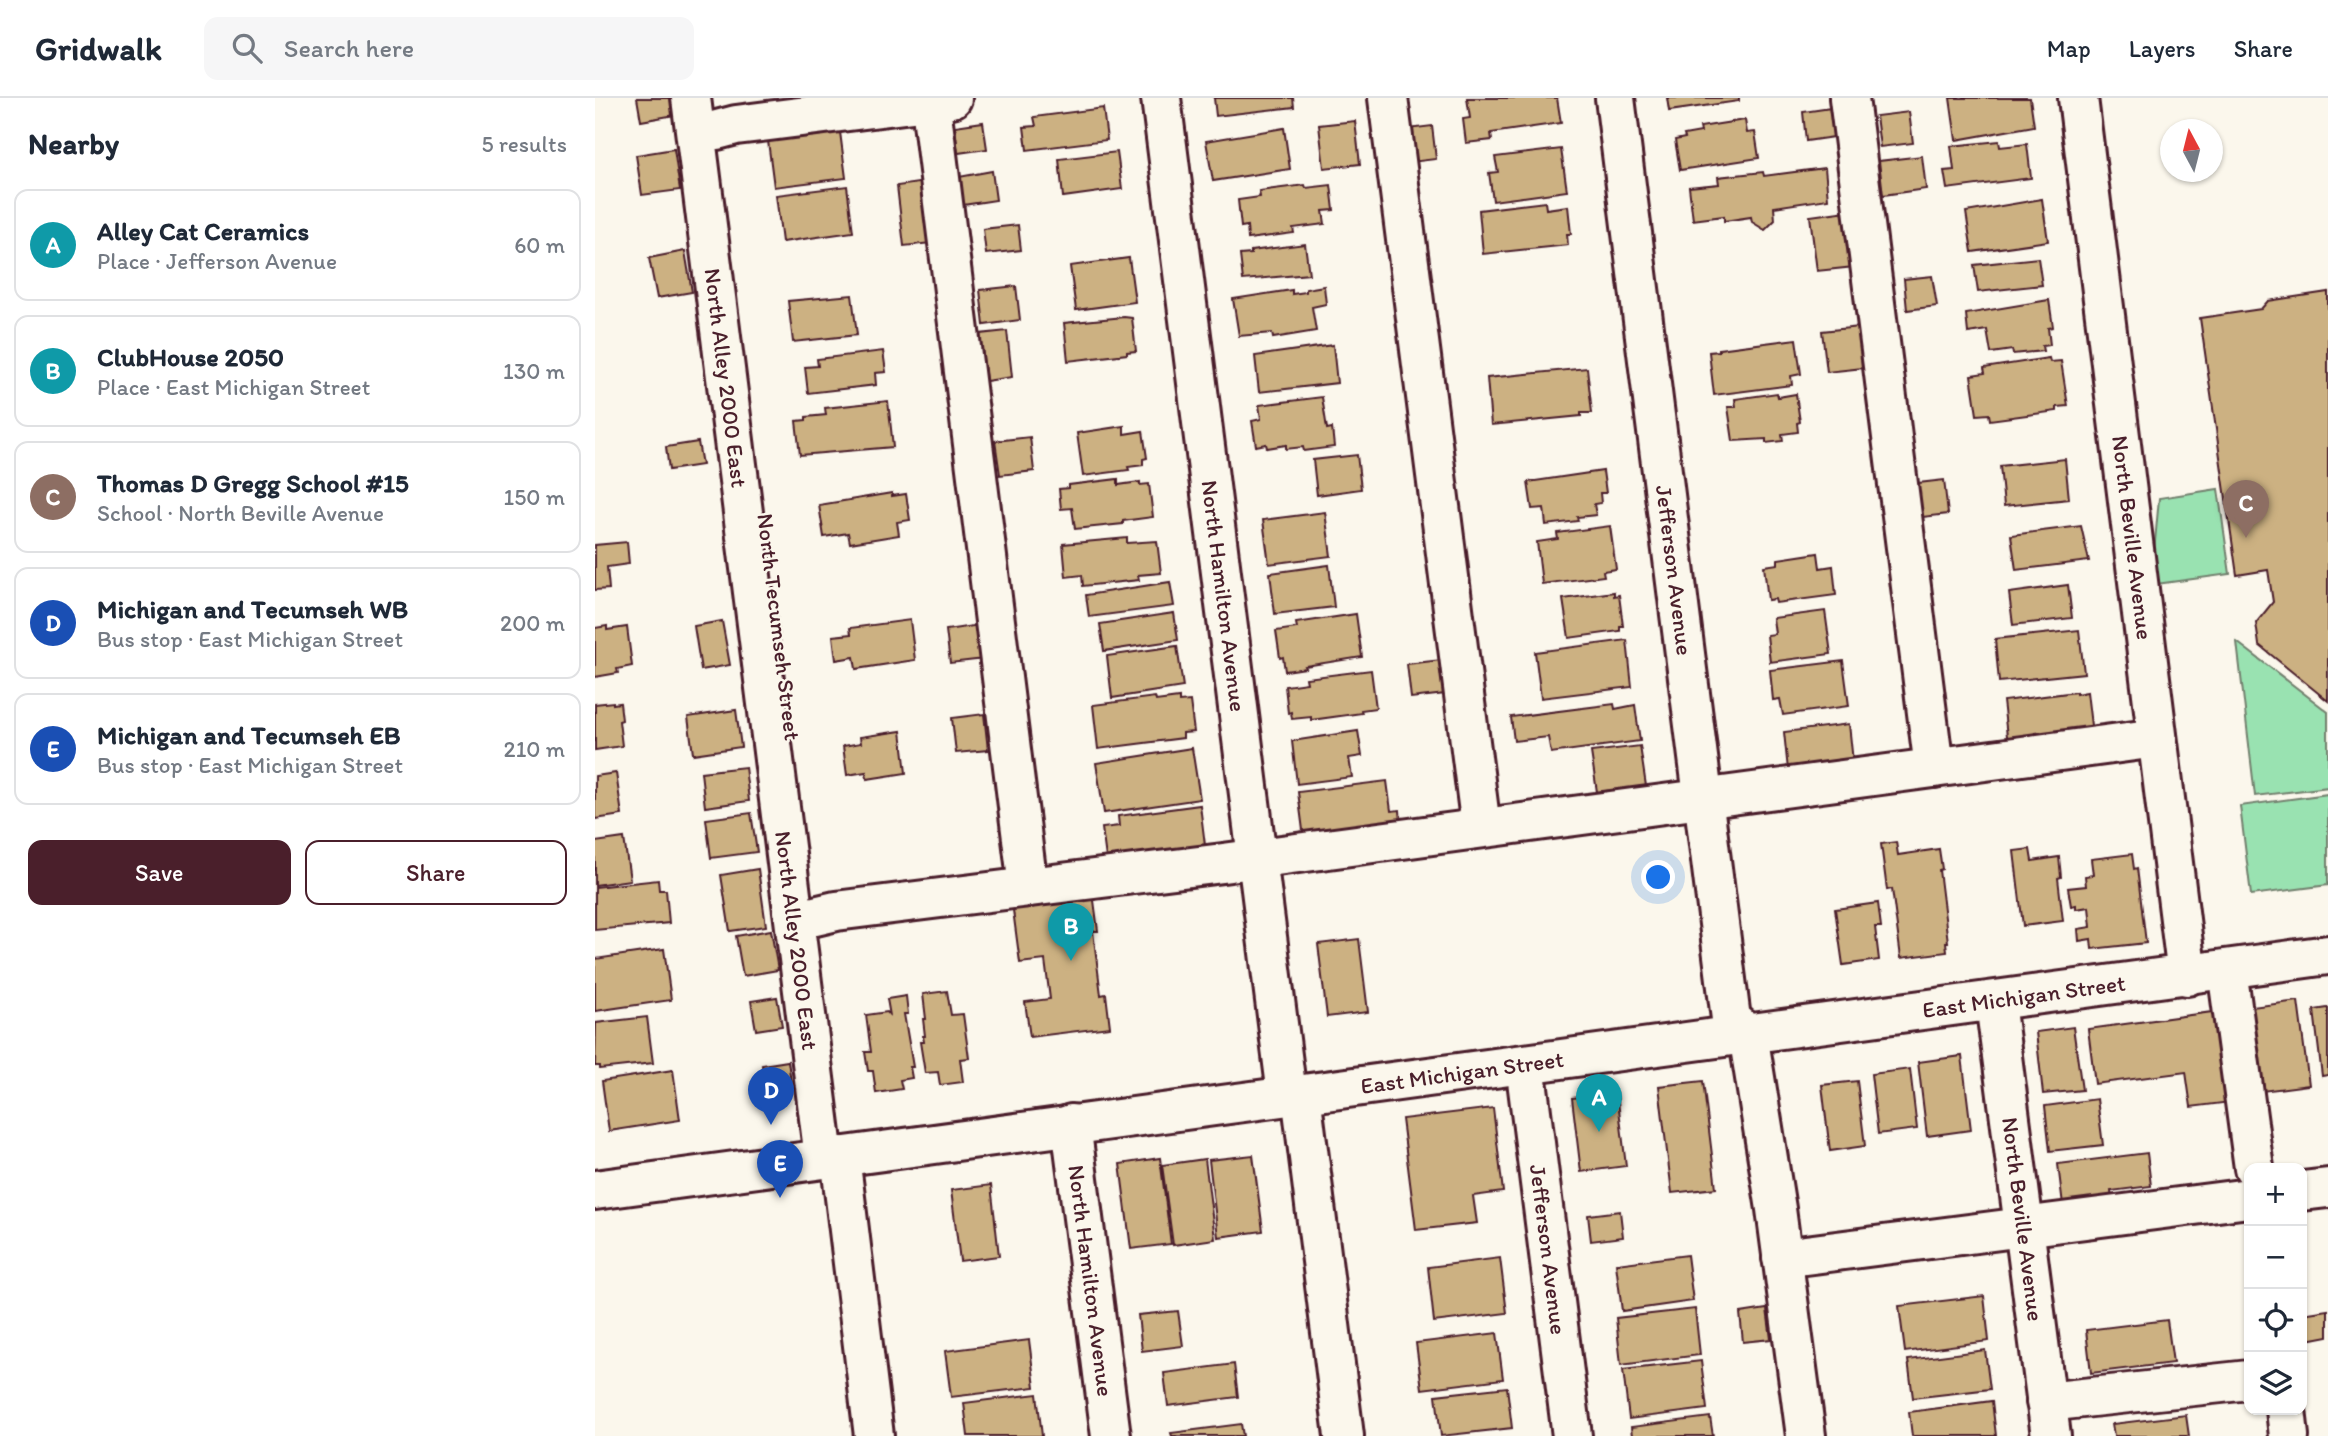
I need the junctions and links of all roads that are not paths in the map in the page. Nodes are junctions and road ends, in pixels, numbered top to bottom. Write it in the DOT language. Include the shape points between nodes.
graph roads {
  1 [pos="691,98"];
  2 [pos="1161,98"];
  3 [pos="1388,98"];
  4 [pos="1615,98"];
  5 [pos="1849,98"];
  6 [pos="2078,98"];
  7 [pos="938,99"];
  8 [pos="715,114"];
  9 [pos="2157,738"];
  10 [pos="1934,768"];
  11 [pos="1703,799"];
  12 [pos="1481,828"];
  13 [pos="1257,858"];
  14 [pos="1028,887"];
  15 [pos="815,916"];
  16 [pos="2328,955"];
  17 [pos="2227,969"];
  18 [pos="2187,976"];
  19 [pos="1995,1002"];
  20 [pos="1748,1034"];
  21 [pos="1525,1064"];
  22 [pos="1294,1095"];
  23 [pos="1071,1124"];
  24 [pos="836,1156"];
  25 [pos="2253,1163"];
  26 [pos="2328,1188"];
  27 [pos="595,1190"];
  28 [pos="2307,1190"];
  29 [pos="2244,1199"];
  30 [pos="2024,1228"];
  31 [pos="1782,1258"];
  32 [pos="2244,1381"];
  33 [pos="2287,1415"];
  34 [pos="2048,1419"];
  35 [pos="874,1436"];
  36 [pos="1111,1436"];
  37 [pos="1344,1436"];
  38 [pos="1572,1436"];
  39 [pos="1806,1436"];
  40 [pos="2289,1436"];
  1 -- 24 [label="street, North Alley 2000 East"];
  2 -- 13 [label="street, North Hamilton Avenue"];
  3 -- 12 [label="street"];
  4 -- 11 [label="street, Jefferson Avenue"];
  5 -- 10 [label="street"];
  6 -- 9 [label="street, North Beville Avenue"];
  7 -- 8 [label="street" via="736,125"];
  7 -- 14 [label="street"];
  8 -- 15 [label="street, North Tecumseh Street"];
  9 -- 10 [label="street"];
  9 -- 18 [label="street, North Beville Avenue"];
  10 -- 11 [label="street"];
  11 -- 12 [label="street"];
  11 -- 20 [label="street, Jefferson Avenue" via="1731,1019"];
  12 -- 13 [label="street"];
  13 -- 14 [label="street"];
  13 -- 22 [label="street, North Hamilton Avenue"];
  14 -- 15 [label="street"];
  15 -- 24 [label="street, North Tecumseh Street"];
  16 -- 17 [label="street, East Michigan Street"];
  17 -- 18 [label="street, East Michigan Street"];
  17 -- 25 [label="street"];
  18 -- 19 [label="street, East Michigan Street"];
  19 -- 20 [label="street, East Michigan Street"];
  19 -- 30 [label="street, North Beville Avenue"];
  20 -- 21 [label="street, East Michigan Street"];
  20 -- 31 [label="street"];
  21 -- 22 [label="street, East Michigan Street"];
  21 -- 38 [label="street, Jefferson Avenue"];
  22 -- 23 [label="street, East Michigan Street"];
  22 -- 37 [label="street, North Hamilton Avenue"];
  23 -- 24 [label="street, East Michigan Street"];
  23 -- 36 [label="street, North Hamilton Avenue"];
  24 -- 27 [label="street, East Michigan Street"];
  24 -- 35 [label="street"];
  26 -- 28 [label="street"];
  29 -- 30 [label="street"];
  30 -- 31 [label="street"];
  30 -- 34 [label="street, North Beville Avenue"];
  31 -- 39 [label="street"];
  32 -- 34 [label="street"];
  33 -- 40 [label="street"];
}
